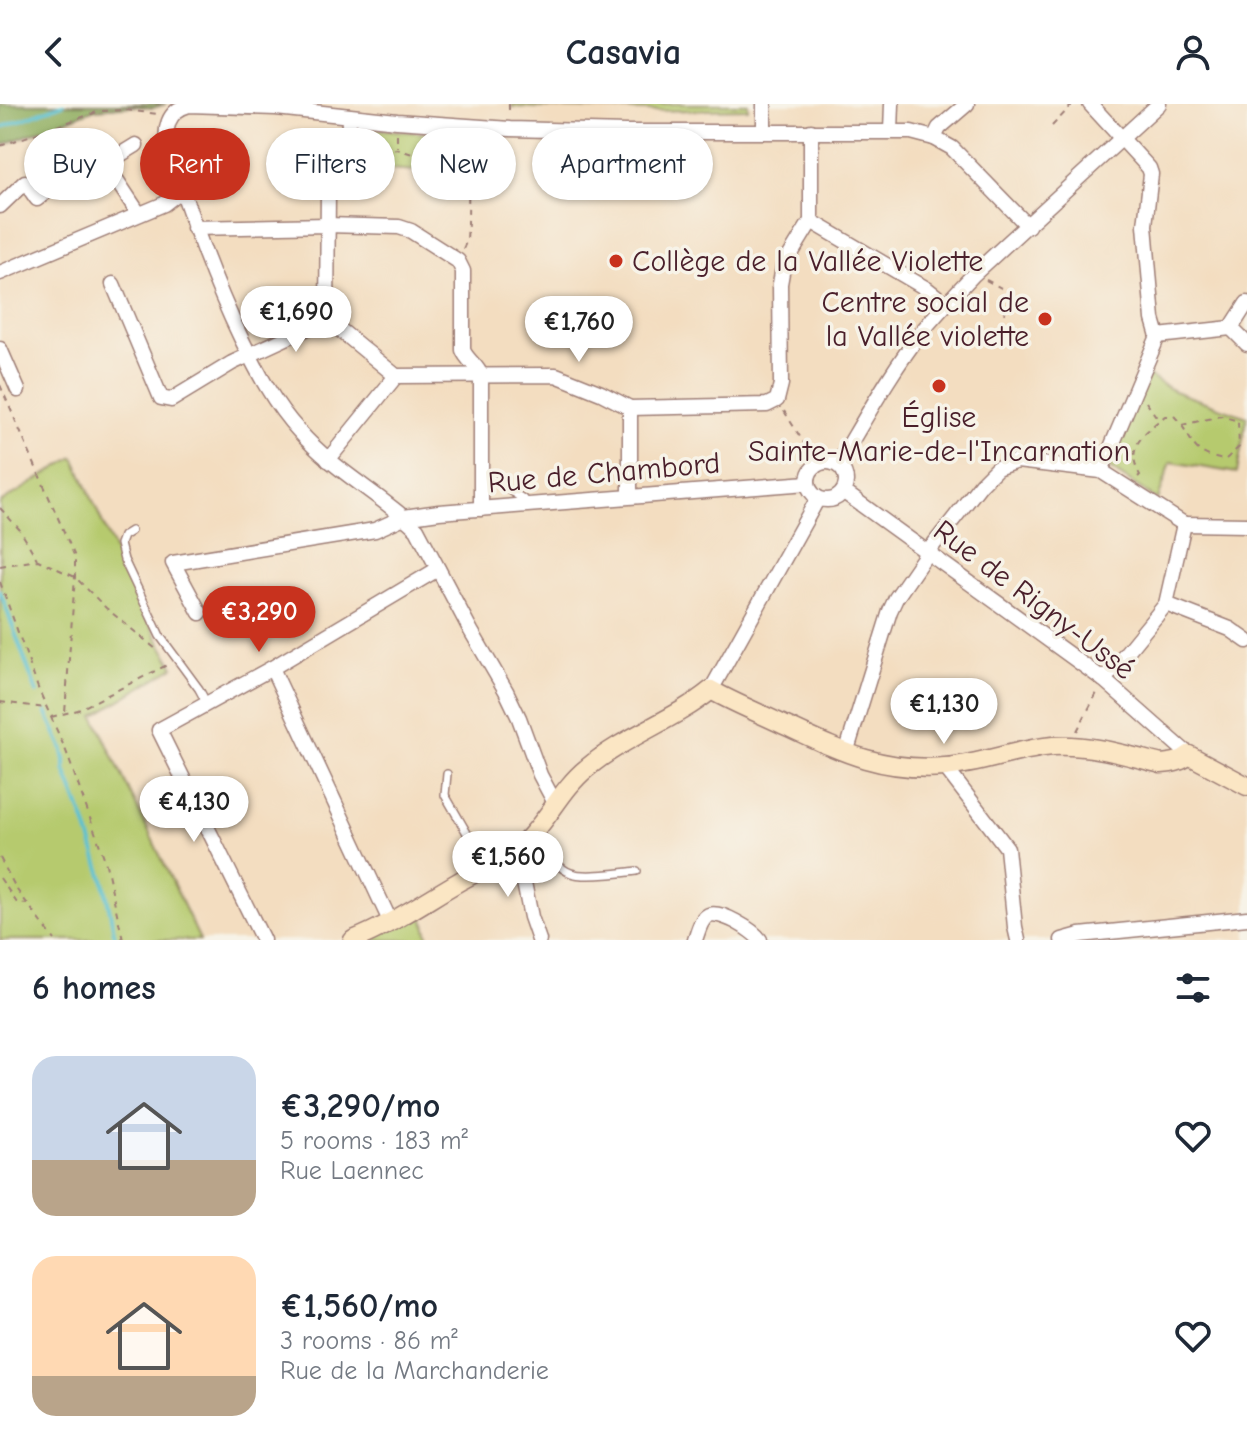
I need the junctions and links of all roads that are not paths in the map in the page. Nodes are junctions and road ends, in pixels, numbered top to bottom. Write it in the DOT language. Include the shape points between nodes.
graph roads {
  1 [pos="764,104"];
  2 [pos="892,104"];
  3 [pos="967,104"];
  4 [pos="1090,104"];
  5 [pos="1159,104"];
  6 [pos="276,106"];
  7 [pos="349,116"];
  8 [pos="166,128"];
  9 [pos="764,131"];
  10 [pos="811,131"];
  11 [pos="891,131"];
  12 [pos="934,138"];
  13 [pos="1120,139"];
  14 [pos="136,145"];
  15 [pos="124,152"];
  16 [pos="24,183"];
  17 [pos="124,192"];
  18 [pos="169,200"];
  19 [pos="185,200"];
  20 [pos="0,206"];
  21 [pos="139,214"];
  22 [pos="811,221"];
  23 [pos="327,225"];
  24 [pos="1028,226"];
  25 [pos="194,228"];
  26 [pos="0,273"];
  27 [pos="113,284"];
  28 [pos="1247,303"];
  29 [pos="946,304"];
  30 [pos="327,319"];
  31 [pos="1231,328"];
  32 [pos="1158,336"];
  33 [pos="1247,344"];
  34 [pos="0,349"];
  35 [pos="249,355"];
  36 [pos="396,376"];
  37 [pos="481,376"];
  38 [pos="18,390"];
  39 [pos="630,408"];
  40 [pos="328,460"];
  41 [pos="838,464"];
  42 [pos="1101,471"];
  43 [pos="481,472"];
  44 [pos="808,483"];
  45 [pos="844,492"];
  46 [pos="630,496"];
  47 [pos="818,498"];
  48 [pos="527,505"];
  49 [pos="481,509"];
  50 [pos="404,517"];
  51 [pos="1184,524"];
  52 [pos="1247,525"];
  53 [pos="131,531"];
  54 [pos="927,553"];
  55 [pos="438,569"];
  56 [pos="1166,604"];
  57 [pos="200,613"];
  58 [pos="1247,641"];
  59 [pos="272,668"];
  60 [pos="1104,680"];
  61 [pos="711,690"];
  62 [pos="207,704"];
  63 [pos="846,753"];
  64 [pos="1189,755"];
  65 [pos="945,767"];
  66 [pos="447,774"];
  67 [pos="1247,786"];
  68 [pos="556,805"];
  69 [pos="533,834"];
  70 [pos="517,848"];
  71 [pos="486,866"];
  72 [pos="637,871"];
  73 [pos="1247,918"];
  74 [pos="391,923"];
  75 [pos="263,940"];
  76 [pos="353,940"];
  77 [pos="539,940"];
  78 [pos="695,940"];
  79 [pos="760,940"];
  80 [pos="1018,940"];
  81 [pos="1062,940"];
  1 -- 9 [label="street"];
  2 -- 11 [label="street"];
  3 -- 12 [label="street"];
  4 -- 13 [label="street"];
  5 -- 13 [label="street"];
  6 -- 7 [label="street"];
  6 -- 8 [label="street" via="189,105 176,110"];
  7 -- 9 [label="street" via="626,132"];
  7 -- 23 [label="street" via="348,160 328,189"];
  9 -- 10 [label="street"];
  10 -- 11 [label="street"];
  10 -- 22 [label="street"];
  11 -- 12 [label="street"];
  12 -- 24 [label="street" via="964,159"];
  13 -- 24 [label="street"];
  13 -- 32 [label="street" via="1151,174 1145,225"];
  14 -- 15 [label="street"];
  16 -- 20 [label="street"];
  17 -- 21 [label="street"];
  18 -- 21 [label="street"];
  19 -- 25 [label="street"];
  21 -- 26 [label="street"];
  22 -- 29 [label="street"];
  22 -- 39 [label="street" via="783,267 777,400 767,405"];
  23 -- 25 [label="street"];
  23 -- 30 [label="street"];
  23 -- 37 [label="street" via="405,228 458,261 463,271 463,350"];
  24 -- 29 [label="street"];
  25 -- 35 [label="street"];
  27 -- 35 [label="street" via="161,398 171,400"];
  28 -- 31 [label="street"];
  29 -- 41 [label="street" via="897,368"];
  30 -- 35 [label="street"];
  30 -- 36 [label="street"];
  31 -- 32 [label="street"];
  31 -- 33 [label="street"];
  32 -- 42 [label="street"];
  34 -- 38 [label="street"];
  35 -- 40 [label="street" via="273,399"];
  36 -- 37 [label="street"];
  36 -- 40 [label="street"];
  37 -- 39 [label="street" via="556,375"];
  37 -- 43 [label="street"];
  39 -- 46 [label="street"];
  40 -- 50 [label="street"];
  41 -- 44 [label="street" via="817,464"];
  41 -- 45 [label="street" via="846,474"];
  42 -- 51 [label="street"];
  42 -- 54 [label="street" via="1017,461 997,468"];
  43 -- 48 [label="lane"];
  43 -- 49 [label="street"];
  44 -- 46 [label="street, Rue de Chambord"];
  44 -- 47 [label="street"];
  45 -- 47 [label="street" via="832,500"];
  45 -- 54 [label="street, Rue de Rigny-Ussé"];
  46 -- 48 [label="street, Rue de Chambord"];
  47 -- 61 [label="street"];
  48 -- 49 [label="street, Rue de Chambord"];
  49 -- 50 [label="street, Rue de Chambord"];
  50 -- 55 [label="street" via="417,529"];
  50 -- 57 [label="street, Rue de Chambord" via="375,530 173,563"];
  51 -- 52 [label="street"];
  51 -- 56 [label="street"];
  53 -- 62 [label="lane" via="120,544 124,560 160,636"];
  54 -- 60 [label="street, Rue de Rigny-Ussé"];
  54 -- 63 [label="street" via="890,611"];
  55 -- 59 [label="street"];
  55 -- 68 [label="street" via="506,691"];
  56 -- 58 [label="street"];
  56 -- 60 [label="street"];
  59 -- 62 [label="street"];
  59 -- 74 [label="street"];
  60 -- 64 [label="street, Rue de Rigny-Ussé"];
  61 -- 63 [label="street"];
  61 -- 68 [label="street" via="587,768"];
  62 -- 75 [label="street" via="159,730"];
  63 -- 65 [label="street" via="882,764"];
  64 -- 65 [label="street" via="1161,764 1069,746"];
  64 -- 67 [label="street"];
  65 -- 80 [label="street" via="1005,842"];
  66 -- 71 [label="lane" via="445,795"];
  68 -- 69 [label="street"];
  69 -- 70 [label="street"];
  69 -- 72 [label="lane" via="569,873"];
  70 -- 71 [label="street"];
  70 -- 77 [label="street"];
  71 -- 74 [label="street"];
  73 -- 81 [label="street"];
  74 -- 76 [label="street"];
  78 -- 79 [label="street" via="701,923 713,914"];
}
